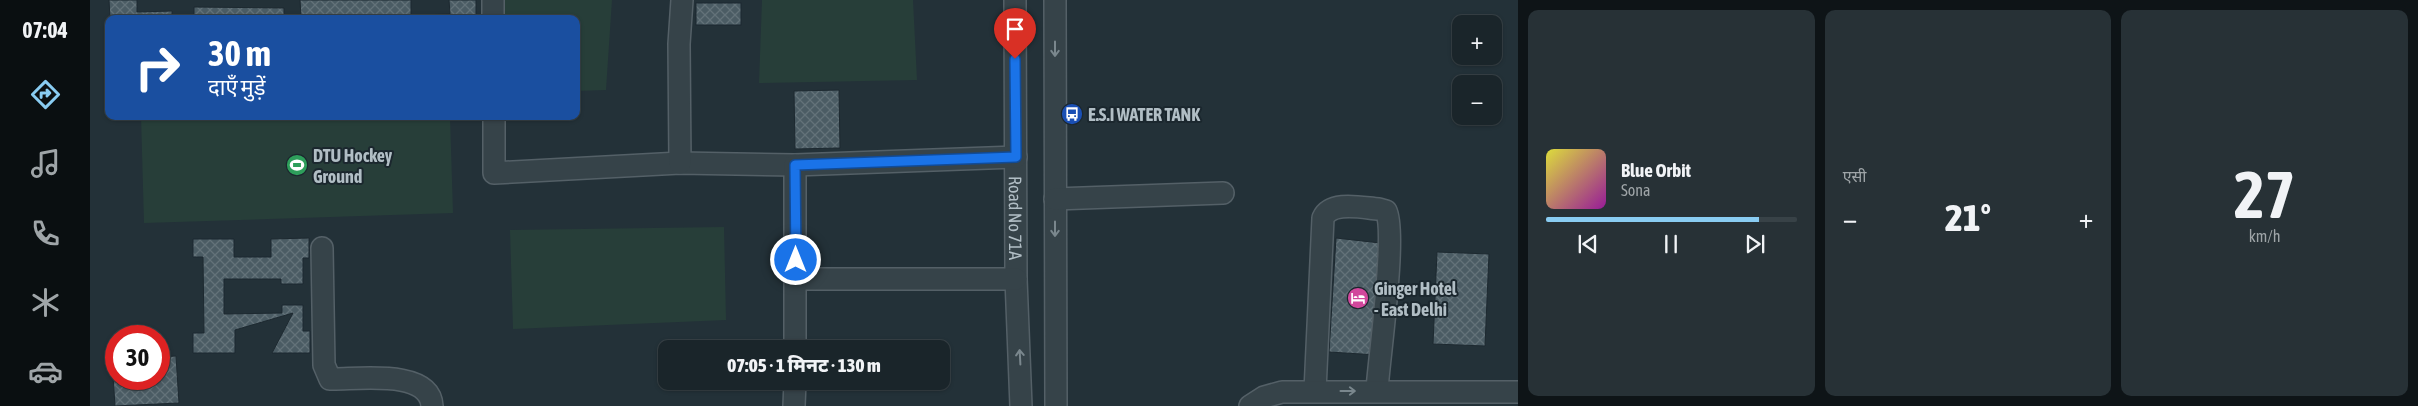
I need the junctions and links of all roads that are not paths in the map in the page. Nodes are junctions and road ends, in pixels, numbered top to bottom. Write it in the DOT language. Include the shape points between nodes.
graph roads {
  1 [pos="493,0"];
  2 [pos="682,0"];
  3 [pos="1015,0"];
  4 [pos="1055,0"];
  5 [pos="493,15"];
  6 [pos="494,120"];
  7 [pos="1016,157"];
  8 [pos="680,163"];
  9 [pos="795,165"];
  10 [pos="1223,193"];
  11 [pos="1055,199"];
  12 [pos="322,248"];
  13 [pos="1016,278"];
  14 [pos="796,279"];
  15 [pos="795,340"];
  16 [pos="795,390"];
  17 [pos="1377,390"];
  18 [pos="1315,391"];
  19 [pos="1518,392"];
  20 [pos="432,406"];
  21 [pos="794,406"];
  22 [pos="1021,406"];
  23 [pos="1056,406"];
  24 [pos="1250,406"];
  1 -- 5 [label="street"];
  2 -- 8 [label="street" via="678,44"];
  3 -- 7 [label="street, Road No 71A"];
  4 -- 11 [label="street, one-way"];
  6 -- 8 [label="street" via="494,173"];
  7 -- 9 [label="street"];
  7 -- 13 [label="street, Road No 71A"];
  8 -- 9 [label="street"];
  9 -- 14 [label="street"];
  10 -- 11 [label="street"];
  11 -- 23 [label="street, one-way"];
  12 -- 20 [label="street" via="324,365 330,379 398,379 420,385"];
  13 -- 14 [label="street"];
  22 -- 13 [label="street, Road No 71A, one-way"];
  14 -- 15 [label="street"];
  16 -- 21 [label="street"];
  18 -- 17 [label="street, one-way"];
  17 -- 18 [label="street" via="1389,218 1386,211 1379,209 1333,207 1323,218"];
  17 -- 19 [label="street"];
  18 -- 24 [label="street" via="1282,392 1264,397"];
}
